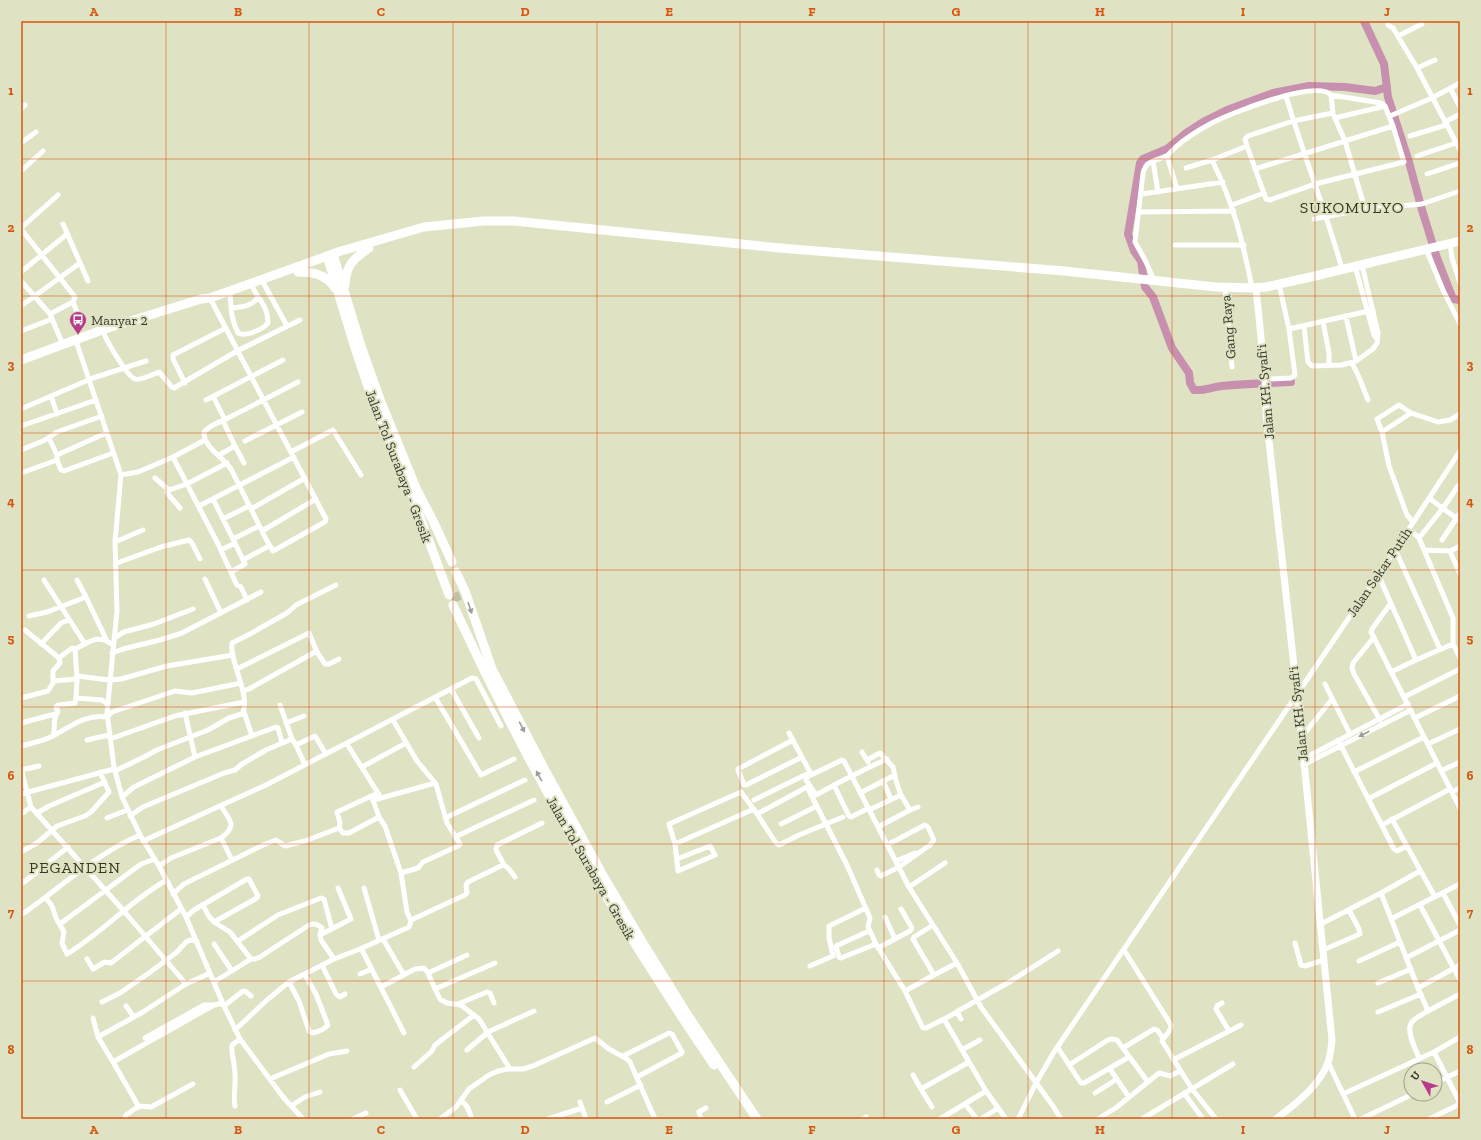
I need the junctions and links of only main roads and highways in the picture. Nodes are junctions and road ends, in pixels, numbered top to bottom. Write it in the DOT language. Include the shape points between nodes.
graph roads {
  1 [pos="430,227"];
  2 [pos="1460,241"];
  3 [pos="369,248"];
  4 [pos="331,258"];
  5 [pos="298,272"];
  6 [pos="1254,288"];
  7 [pos="342,292"];
  8 [pos="21,360"];
  9 [pos="21,365"];
  10 [pos="416,488"];
  11 [pos="452,562"];
  12 [pos="456,572"];
  13 [pos="492,669"];
  14 [pos="750,1119"];
  15 [pos="757,1119"];
  16 [pos="1276,1119"];
  1 -- 3 [label="highway"];
  1 -- 4 [label="highway"];
  1 -- 6 [label="highway" via="484,221 514,221 780,248 1064,271 1225,288"];
  2 -- 6 [label="highway"];
  3 -- 4 [label="highway"];
  3 -- 7 [label="highway" via="357,256 347,269"];
  4 -- 5 [label="highway"];
  4 -- 7 [label="highway, Jalan Tol Surabaya - Gresik"];
  4 -- 8 [label="highway" via="210,298 62,341"];
  5 -- 7 [label="highway" via="312,272 324,277"];
  5 -- 9 [label="highway" via="104,334"];
  6 -- 16 [label="main road, Jalan KH. Syafi'i" via="1269,378 1266,388 1266,414 1332,1040 1325,1069 1307,1094"];
  7 -- 10 [label="highway, Jalan Tol Surabaya - Gresik"];
  7 -- 10 [label="highway, Jalan Tol Surabaya - Gresik" via="351,336 374,404 451,594"];
  10 -- 11 [label="highway, Jalan Tol Surabaya - Gresik"];
  12 -- 13 [label="highway, Jalan Tol Surabaya - Gresik, one-way"];
  14 -- 13 [label="highway, Jalan Tol Surabaya - Gresik, one-way" via="615,913 484,672 456,603"];
  13 -- 15 [label="highway, Jalan Tol Surabaya - Gresik, one-way" via="622,908 687,1014"];
}
